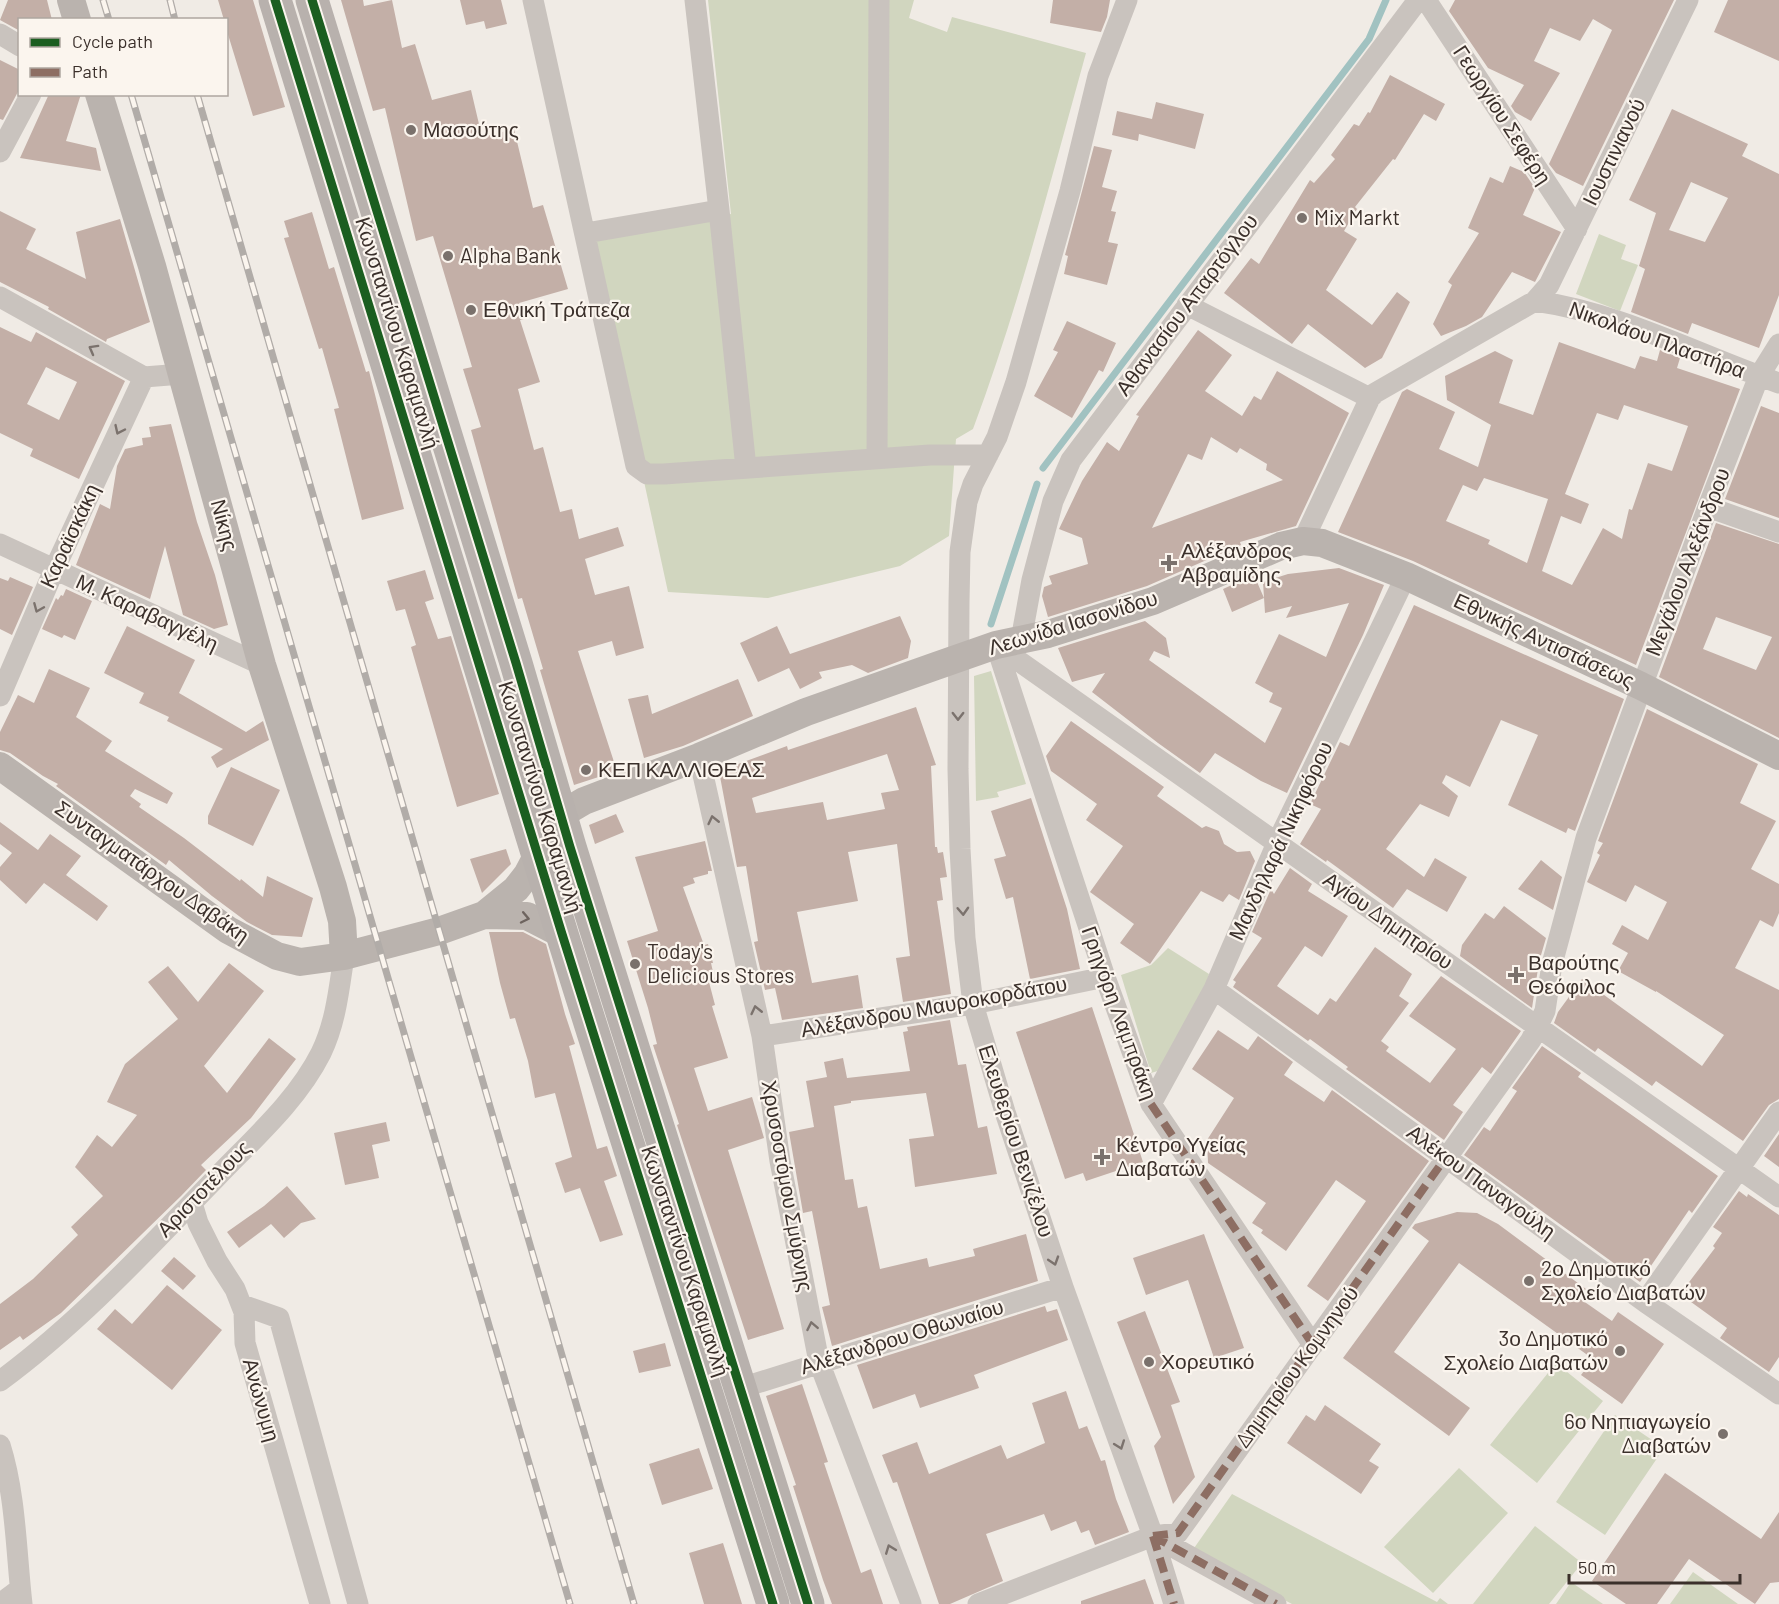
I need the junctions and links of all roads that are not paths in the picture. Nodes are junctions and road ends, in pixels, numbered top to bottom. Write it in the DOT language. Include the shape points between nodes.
graph roads {
  1 [pos="275,0"];
  2 [pos="312,0"];
  3 [pos="533,0"];
  4 [pos="695,0"];
  5 [pos="879,0"];
  6 [pos="1127,0"];
  7 [pos="1418,0"];
  8 [pos="1426,0"];
  9 [pos="1688,0"];
  10 [pos="0,34"];
  11 [pos="18,45"];
  12 [pos="30,96"];
  13 [pos="98,96"];
  14 [pos="0,152"];
  15 [pos="719,210"];
  16 [pos="1577,229"];
  17 [pos="586,233"];
  18 [pos="0,297"];
  19 [pos="1535,302"];
  20 [pos="1187,305"];
  21 [pos="1779,344"];
  22 [pos="182,374"];
  23 [pos="144,377"];
  24 [pos="1769,380"];
  25 [pos="1370,398"];
  26 [pos="988,455"];
  27 [pos="877,459"];
  28 [pos="746,468"];
  29 [pos="1708,507"];
  30 [pos="1779,532"];
  31 [pos="1303,541"];
  32 [pos="0,544"];
  33 [pos="54,570"];
  34 [pos="1406,576"];
  35 [pos="1009,643"];
  36 [pos="958,658"];
  37 [pos="262,665"];
  38 [pos="1641,686"];
  39 [pos="0,696"];
  40 [pos="1779,756"];
  41 [pos="699,757"];
  42 [pos="0,766"];
  43 [pos="561,816"];
  44 [pos="1277,843"];
  45 [pos="538,855"];
  46 [pos="484,915"];
  47 [pos="562,934"];
  48 [pos="344,956"];
  49 [pos="1105,977"];
  50 [pos="1214,989"];
  51 [pos="973,1004"];
  52 [pos="1539,1027"];
  53 [pos="762,1036"];
  54 [pos="1151,1104"];
  55 [pos="1779,1112"];
  56 [pos="1446,1157"];
  57 [pos="1739,1170"];
  58 [pos="1779,1197"];
  59 [pos="192,1203"];
  60 [pos="1063,1287"];
  61 [pos="1646,1302"];
  62 [pos="242,1305"];
  63 [pos="1313,1345"];
  64 [pos="819,1362"];
  65 [pos="0,1381"];
  66 [pos="741,1388"];
  67 [pos="1779,1394"];
  68 [pos="0,1445"];
  69 [pos="1153,1536"];
  70 [pos="21,1596"];
  71 [pos="0,1604"];
  72 [pos="320,1604"];
  73 [pos="358,1604"];
  74 [pos="773,1604"];
  75 [pos="808,1604"];
  76 [pos="911,1604"];
  77 [pos="978,1604"];
  78 [pos="1174,1604"];
  79 [pos="1276,1604"];
  1 -- 45 [label="main road, Κωνσταντίνου Καραμανλή"];
  2 -- 43 [label="main road, Κωνσταντίνου Καραμανλή"];
  3 -- 17 [label="street"];
  4 -- 15 [label="street"];
  5 -- 27 [label="street"];
  6 -- 26 [label="street, Ελευθερίου Βενιζέλου" via="1101,64 1028,342 1004,419"];
  7 -- 20 [label="street, Αθανασίου Απαρτόγλου"];
  8 -- 16 [label="street, Γεωργίου Σεφέρη"];
  9 -- 16 [label="street, Ιουστινιανού"];
  10 -- 11 [label="street"];
  12 -- 14 [label="street"];
  13 -- 22 [label="street, Νίκης"];
  15 -- 17 [label="street"];
  15 -- 28 [label="street"];
  16 -- 19 [label="street, Ιουστινιανού" via="1549,285"];
  17 -- 28 [label="street" via="636,466 647,474"];
  23 -- 18 [label="street, one-way"];
  19 -- 24 [label="street, Νικολάου Πλαστήρα" via="1604,316"];
  19 -- 25 [label="street"];
  20 -- 25 [label="street"];
  20 -- 35 [label="street, Αθανασίου Απαρτόγλου" via="1064,473"];
  21 -- 24 [label="street, Μεγάλου Αλεξάνδρου"];
  22 -- 23 [label="street"];
  22 -- 37 [label="street, Νίκης"];
  23 -- 33 [label="street, Καραϊσκάκη, one-way"];
  24 -- 29 [label="street, Μεγάλου Αλεξάνδρου"];
  25 -- 31 [label="street"];
  26 -- 27 [label="street"];
  26 -- 36 [label="street, Ελευθερίου Βενιζέλου" via="970,493 962,530"];
  27 -- 28 [label="street"];
  29 -- 30 [label="street"];
  29 -- 38 [label="street, Μεγάλου Αλεξάνδρου"];
  31 -- 34 [label="street, Εθνικής Αντιστάσεως" via="1322,543"];
  31 -- 35 [label="street, Λεωνίδα Ιασονίδου" via="1281,546 1153,601"];
  32 -- 33 [label="street, Μ. Καραβαγγέλη"];
  33 -- 37 [label="street, Μ. Καραβαγγέλη"];
  33 -- 39 [label="street, Καραϊσκάκη, one-way"];
  34 -- 38 [label="street, Εθνικής Αντιστάσεως"];
  34 -- 44 [label="street, Μανδηλαρά Νικηφόρου"];
  35 -- 36 [label="street, Λεωνίδα Ιασονίδου"];
  35 -- 44 [label="street, Αγίου Δημητρίου"];
  35 -- 49 [label="street, Γρηγόρη Λαμπράκη"];
  36 -- 41 [label="street, Λεωνίδα Ιασονίδου" via="806,712"];
  36 -- 51 [label="street, Ελευθερίου Βενιζέλου, one-way" via="960,849"];
  37 -- 48 [label="street, Νίκης" via="333,887 342,921"];
  38 -- 40 [label="street, Εθνικής Αντιστάσεως"];
  38 -- 52 [label="street, Μεγάλου Αλεξάνδρου" via="1574,877"];
  41 -- 43 [label="street, Λεωνίδα Ιασονίδου" via="584,801"];
  53 -- 41 [label="street, Χρυσοστόμου Σμύρνης, one-way"];
  42 -- 48 [label="street, Συνταγματάρχου Δαβάκη" via="228,930 278,956 300,962"];
  43 -- 45 [label="street, Λεωνίδα Ιασονίδου"];
  43 -- 66 [label="main road, Κωνσταντίνου Καραμανλή"];
  44 -- 50 [label="street, Μανδηλαρά Νικηφόρου"];
  44 -- 52 [label="street, Αγίου Δημητρίου"];
  45 -- 46 [label="street, Συνταγματάρχου Δαβάκη" via="516,889"];
  45 -- 47 [label="main road, Κωνσταντίνου Καραμανλή"];
  46 -- 47 [label="street, Συνταγματάρχου Δαβάκη, one-way" via="527,916"];
  46 -- 48 [label="street, Συνταγματάρχου Δαβάκη"];
  47 -- 74 [label="main road, Κωνσταντίνου Καραμανλή"];
  48 -- 59 [label="street, Αριστοτέλους" via="337,1008 320,1054 282,1108"];
  49 -- 51 [label="street, Αλέξανδρου Μαυροκορδάτου"];
  49 -- 54 [label="street, Γρηγόρη Λαμπράκη"];
  50 -- 54 [label="street, Μανδηλαρά Νικηφόρου"];
  50 -- 56 [label="street, Αλέκου Παναγούλη"];
  51 -- 53 [label="street, Αλέξανδρου Μαυροκορδάτου"];
  51 -- 60 [label="street, Ελευθερίου Βενιζέλου, one-way"];
  52 -- 56 [label="street, Δημητρίου Κομνηνού"];
  52 -- 57 [label="street, Αγίου Δημητρίου"];
  64 -- 53 [label="street, Χρυσοστόμου Σμύρνης, one-way" via="780,1161"];
  54 -- 63 [label="street, Γρηγόρη Λαμπράκη"];
  55 -- 57 [label="street"];
  56 -- 61 [label="street, Αλέκου Παναγούλη"];
  56 -- 63 [label="street, Δημητρίου Κομνηνού"];
  57 -- 58 [label="street, Αγίου Δημητρίου"];
  57 -- 61 [label="street"];
  59 -- 62 [label="street, Ανώνυμη" via="198,1223"];
  59 -- 65 [label="street, Αριστοτέλους" via="58,1334"];
  60 -- 64 [label="street, Αλέξανδρου Οθωναίου"];
  60 -- 69 [label="street, Ελευθερίου Βενιζέλου, one-way"];
  61 -- 67 [label="street, Αλέκου Παναγούλη"];
  62 -- 72 [label="street, Ανώνυμη" via="244,1343"];
  62 -- 73 [label="street" via="279,1318"];
  63 -- 69 [label="street, Δημητρίου Κομνηνού" via="1178,1533"];
  64 -- 66 [label="street, Αλέξανδρου Οθωναίου"];
  76 -- 64 [label="street, Χρυσοστόμου Σμύρνης, one-way"];
  66 -- 75 [label="main road, Κωνσταντίνου Καραμανλή"];
  68 -- 70 [label="street" via="14,1514"];
  69 -- 77 [label="street, Δημητρίου Κομνηνού"];
  69 -- 78 [label="street, Ελευθερίου Βενιζέλου"];
  69 -- 79 [label="street"];
  70 -- 71 [label="street"];
}
